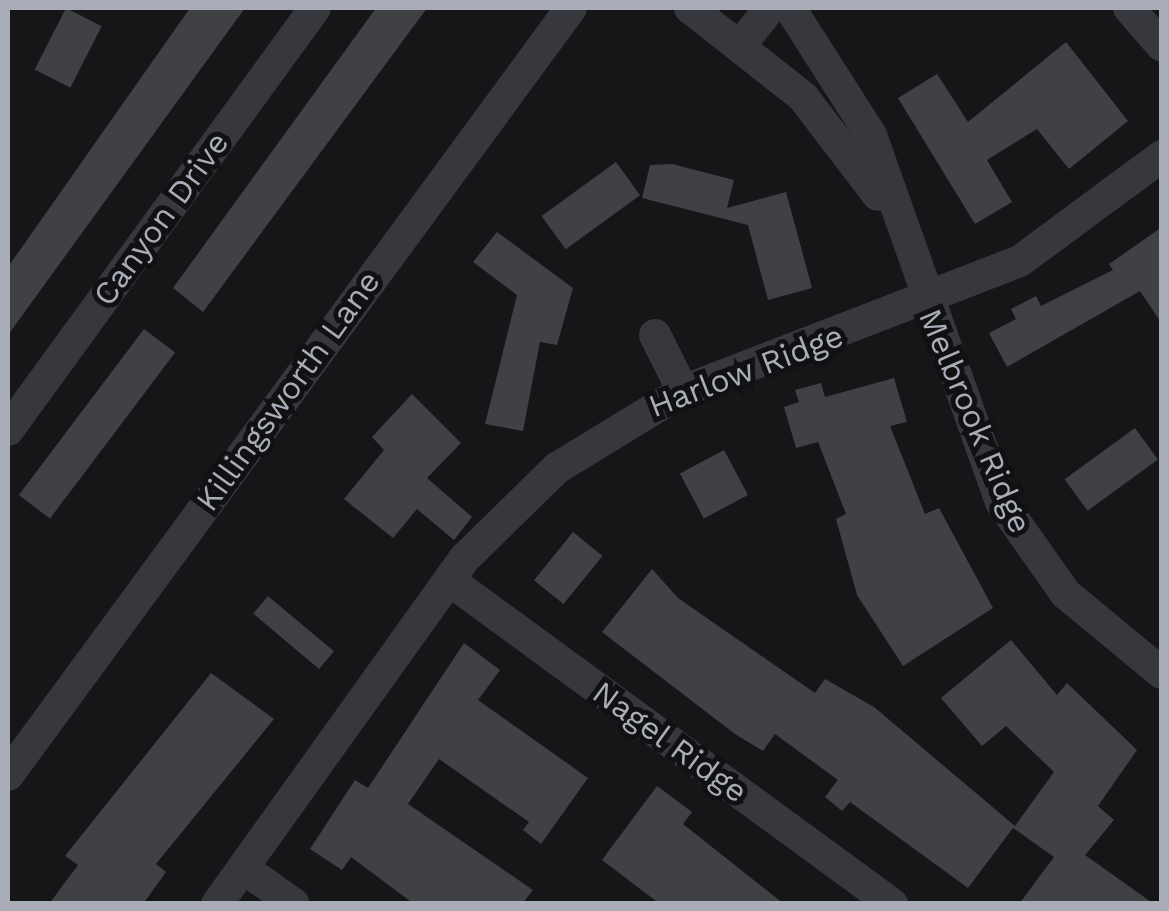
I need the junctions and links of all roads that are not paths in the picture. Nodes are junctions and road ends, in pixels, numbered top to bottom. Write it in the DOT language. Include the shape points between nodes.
graph roads {
  1 [pos="315,8"];
  2 [pos="571,8"];
  3 [pos="690,8"];
  4 [pos="770,8"];
  5 [pos="790,8"];
  6 [pos="1130,8"];
  7 [pos="741,44"];
  8 [pos="1162,46"];
  9 [pos="1162,156"];
  10 [pos="900,234"];
  11 [pos="925,302"];
  12 [pos="655,334"];
  13 [pos="683,391"];
  14 [pos="8,430"];
  15 [pos="449,580"];
  16 [pos="1162,673"];
  17 [pos="8,776"];
  18 [pos="243,868"];
  19 [pos="217,904"];
  20 [pos="294,904"];
  21 [pos="892,904"];
  1 -- 14 [label="street, Canyon Drive"];
  2 -- 17 [label="street, Killingsworth Lane"];
  3 -- 7 [label="street, Melbrook Ridge"];
  4 -- 7 [label="street"];
  5 -- 10 [label="street, Melbrook Ridge" via="850,90"];
  6 -- 8 [label="street"];
  7 -- 10 [label="street, Melbrook Ridge" via="834,132"];
  9 -- 11 [label="street, Harlow Ridge" via="1020,261"];
  10 -- 11 [label="street, Melbrook Ridge"];
  11 -- 13 [label="street, Harlow Ridge"];
  11 -- 16 [label="street, Melbrook Ridge" via="1028,548 1066,594"];
  12 -- 13 [label="street"];
  13 -- 15 [label="street, Harlow Ridge" via="557,468"];
  15 -- 18 [label="street, Harlow Ridge"];
  15 -- 21 [label="street, Nagel Ridge"];
  18 -- 19 [label="street"];
  18 -- 20 [label="street"];
}
